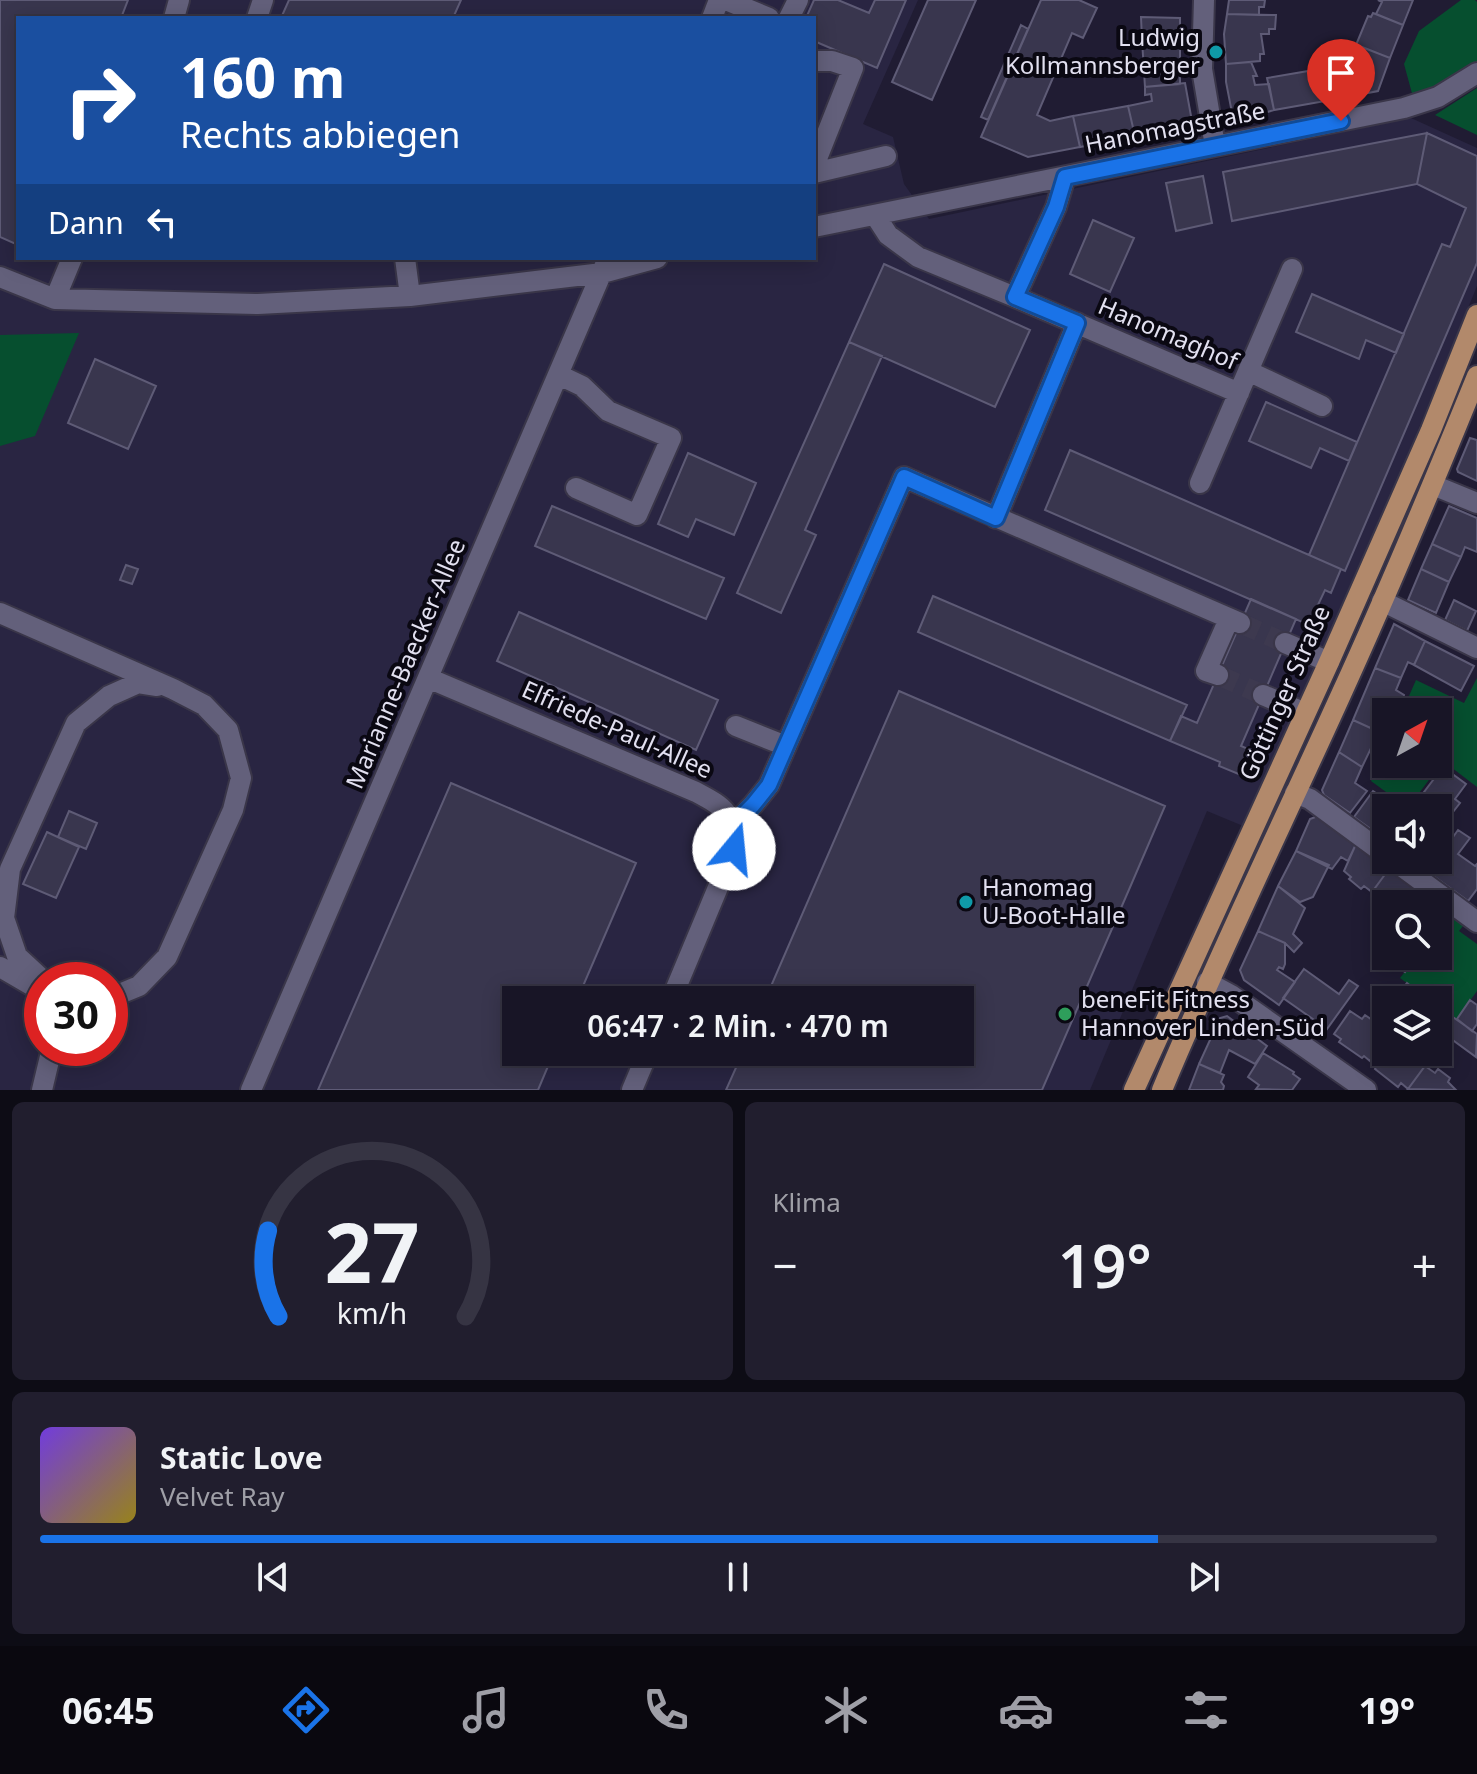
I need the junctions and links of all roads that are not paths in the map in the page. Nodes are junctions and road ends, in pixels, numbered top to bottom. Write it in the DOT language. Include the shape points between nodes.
graph roads {
  1 [pos="726,0"];
  2 [pos="1204,0"];
  3 [pos="764,16"];
  4 [pos="816,61"];
  5 [pos="1477,73"];
  6 [pos="1215,146"];
  7 [pos="886,156"];
  8 [pos="816,161"];
  9 [pos="816,173"];
  10 [pos="1065,177"];
  11 [pos="875,215"];
  12 [pos="816,227"];
  13 [pos="71,260"];
  14 [pos="405,260"];
  15 [pos="642,260"];
  16 [pos="605,265"];
  17 [pos="1292,269"];
  18 [pos="0,277"];
  19 [pos="410,296"];
  20 [pos="1015,297"];
  21 [pos="55,299"];
  22 [pos="1477,315"];
  23 [pos="1077,323"];
  24 [pos="1248,371"];
  25 [pos="559,375"];
  26 [pos="1477,376"];
  27 [pos="1239,393"];
  28 [pos="1322,406"];
  29 [pos="1200,483"];
  30 [pos="1433,485"];
  31 [pos="576,488"];
  32 [pos="1477,503"];
  33 [pos="996,518"];
  34 [pos="1382,601"];
  35 [pos="0,613"];
  36 [pos="1285,643"];
  37 [pos="1477,648"];
  38 [pos="1329,662"];
  39 [pos="1218,675"];
  40 [pos="428,678"];
  41 [pos="173,689"];
  42 [pos="1263,695"];
  43 [pos="1305,713"];
  44 [pos="736,726"];
  45 [pos="786,746"];
  46 [pos="1295,793"];
  47 [pos="734,824"];
  48 [pos="1372,845"];
  49 [pos="1412,874"];
  50 [pos="1477,922"];
  51 [pos="24,962"];
  52 [pos="0,967"];
  53 [pos="24,981"];
  54 [pos="1207,982"];
  55 [pos="677,986"];
  56 [pos="128,991"];
  57 [pos="48,1066"];
  58 [pos="642,1066"];
  59 [pos="42,1090"];
  60 [pos="251,1090"];
  61 [pos="632,1090"];
  62 [pos="1134,1090"];
  63 [pos="1162,1090"];
  64 [pos="1366,1090"];
  1 -- 3 [label="street"];
  2 -- 6 [label="street" via="1202,69"];
  4 -- 8 [label="street" via="853,68"];
  5 -- 6 [label="street, Hanomagstraße" via="1438,97 1404,108"];
  6 -- 10 [label="street, Hanomagstraße"];
  7 -- 9 [label="street"];
  10 -- 11 [label="street, Hanomagstraße"];
  10 -- 20 [label="street, Hanomagstraße"];
  11 -- 12 [label="street, Hanomagstraße"];
  11 -- 20 [label="street" via="888,235 918,257"];
  13 -- 21 [label="street"];
  14 -- 19 [label="street"];
  15 -- 16 [label="street"];
  16 -- 19 [label="street"];
  16 -- 25 [label="street, Marianne-Baecker-Allee"];
  17 -- 24 [label="street, Hanomaghof"];
  18 -- 21 [label="street"];
  19 -- 21 [label="street" via="258,304"];
  20 -- 23 [label="street, Hanomaghof"];
  22 -- 38 [label="main road, Göttinger Straße"];
  23 -- 27 [label="street, Hanomaghof"];
  23 -- 33 [label="street, Hanomaghof"];
  24 -- 27 [label="street, Hanomaghof"];
  24 -- 28 [label="street"];
  25 -- 31 [label="street" via="582,386 608,411 671,438 637,515"];
  25 -- 40 [label="street, Marianne-Baecker-Allee"];
  26 -- 30 [label="main road, Göttinger Straße"];
  27 -- 29 [label="street, Hanomaghof"];
  30 -- 32 [label="street"];
  30 -- 34 [label="main road, Göttinger Straße"];
  33 -- 39 [label="street" via="1234,621 1206,671"];
  33 -- 45 [label="street" via="904,477"];
  34 -- 37 [label="street"];
  34 -- 46 [label="main road, Göttinger Straße"];
  35 -- 41 [label="street"];
  36 -- 38 [label="street"];
  38 -- 43 [label="main road, Göttinger Straße"];
  40 -- 47 [label="street, Elfriede-Paul-Allee" via="696,792 722,806"];
  40 -- 60 [label="street, Marianne-Baecker-Allee"];
  41 -- 51 [label="street" via="138,683 109,696 76,723 10,869 4,918"];
  41 -- 56 [label="street" via="204,705 228,730 241,778 233,810 167,957"];
  42 -- 43 [label="street"];
  43 -- 62 [label="main road, Göttinger Straße"];
  44 -- 45 [label="street"];
  45 -- 47 [label="street" via="769,785"];
  46 -- 48 [label="street"];
  46 -- 54 [label="main road, Göttinger Straße"];
  47 -- 55 [label="street" via="734,849"];
  49 -- 50 [label="street"];
  52 -- 53 [label="street"];
  54 -- 63 [label="main road, Göttinger Straße"];
  54 -- 64 [label="street"];
  57 -- 59 [label="street"];
  58 -- 61 [label="street"];
}
